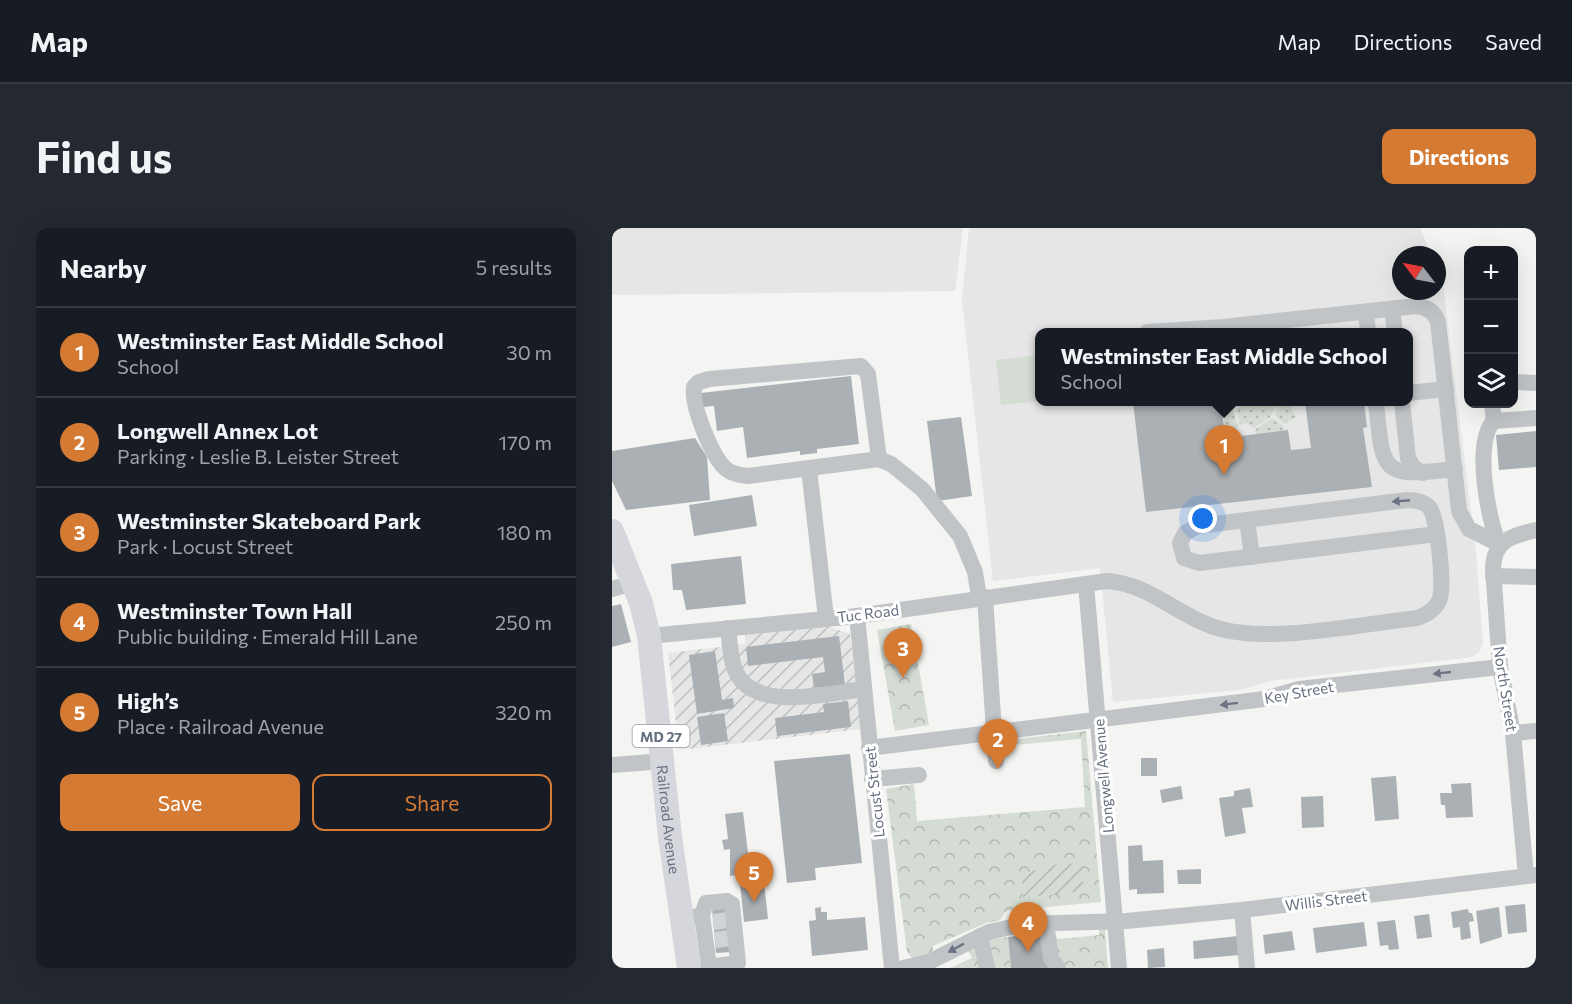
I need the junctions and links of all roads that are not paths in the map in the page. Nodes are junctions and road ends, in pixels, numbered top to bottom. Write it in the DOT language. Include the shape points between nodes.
graph roads {
  1 [pos="1392,309"];
  2 [pos="1366,312"];
  3 [pos="1199,328"];
  4 [pos="1368,328"];
  5 [pos="1394,328"];
  6 [pos="1518,382"];
  7 [pos="1536,382"];
  8 [pos="1446,389"];
  9 [pos="1413,392"];
  10 [pos="1376,406"];
  11 [pos="1402,406"];
  12 [pos="1492,408"];
  13 [pos="1536,418"];
  14 [pos="1494,422"];
  15 [pos="879,459"];
  16 [pos="809,469"];
  17 [pos="1455,469"];
  18 [pos="1423,473"];
  19 [pos="1247,520"];
  20 [pos="1536,530"];
  21 [pos="612,531"];
  22 [pos="1437,534"];
  23 [pos="1499,544"];
  24 [pos="1252,556"];
  25 [pos="1493,576"];
  26 [pos="1536,577"];
  27 [pos="1086,584"];
  28 [pos="623,586"];
  29 [pos="982,597"];
  30 [pos="857,616"];
  31 [pos="826,618"];
  32 [pos="728,628"];
  33 [pos="649,636"];
  34 [pos="1500,667"];
  35 [pos="864,689"];
  36 [pos="1098,718"];
  37 [pos="1536,731"];
  38 [pos="994,732"];
  39 [pos="1513,733"];
  40 [pos="869,748"];
  41 [pos="664,760"];
  42 [pos="996,761"];
  43 [pos="612,765"];
  44 [pos="919,776"];
  45 [pos="872,779"];
  46 [pos="1531,875"];
  47 [pos="1242,910"];
  48 [pos="711,920"];
  49 [pos="1115,920"];
  50 [pos="1046,923"];
  51 [pos="980,936"];
  52 [pos="722,939"];
  53 [pos="727,966"];
  54 [pos="689,968"];
  55 [pos="892,968"];
  56 [pos="903,968"];
  57 [pos="987,968"];
  58 [pos="1058,968"];
  59 [pos="1119,968"];
  60 [pos="1247,968"];
  1 -- 2 [label="street"];
  1 -- 5 [label="street"];
  1 -- 8 [label="street" via="1420,306 1436,315"];
  2 -- 3 [label="street"];
  2 -- 4 [label="street"];
  6 -- 7 [label="street"];
  8 -- 9 [label="street"];
  8 -- 17 [label="street"];
  10 -- 18 [label="street" via="1381,451 1386,461 1400,472"];
  11 -- 18 [label="street" via="1408,455 1413,467"];
  12 -- 14 [label="street"];
  13 -- 14 [label="street"];
  14 -- 23 [label="street" via="1485,435 1487,504"];
  15 -- 16 [label="street"];
  15 -- 16 [label="street" via="868,374 861,366 709,379 694,387 694,405 717,457 726,468 748,476"];
  15 -- 29 [label="street" via="913,479 960,536"];
  16 -- 31 [label="street"];
  17 -- 18 [label="street"];
  17 -- 23 [label="street" via="1462,518 1474,533"];
  22 -- 19 [label="street, one-way" via="1428,506 1407,500"];
  19 -- 24 [label="street"];
  19 -- 24 [label="street" via="1198,526 1185,533 1181,553 1187,561 1199,563"];
  20 -- 23 [label="street"];
  21 -- 28 [label="highway, Railroad Avenue / MD 27"];
  22 -- 24 [label="street"];
  22 -- 27 [label="street, Tuc Road" via="1440,597 1433,609 1416,618 1245,633 1200,622 1140,587 1107,582"];
  23 -- 25 [label="street, North Street" via="1494,553"];
  25 -- 26 [label="street"];
  25 -- 34 [label="street, North Street"];
  27 -- 29 [label="street, Tuc Road"];
  27 -- 36 [label="street, Longwell Avenue"];
  28 -- 33 [label="highway, Railroad Avenue / MD 27"];
  29 -- 30 [label="street, Tuc Road"];
  29 -- 38 [label="street"];
  30 -- 31 [label="street, Tuc Road"];
  30 -- 35 [label="street, Locust Street"];
  31 -- 32 [label="street, Tuc Road"];
  32 -- 33 [label="street, Tuc Road"];
  32 -- 35 [label="street" via="735,672 761,693 782,698"];
  33 -- 41 [label="highway, Railroad Avenue / MD 27"];
  34 -- 36 [label="street, Key Street, one-way" via="1299,689 1264,699"];
  34 -- 39 [label="street, North Street"];
  35 -- 40 [label="street, Locust Street"];
  36 -- 38 [label="street, Key Street"];
  36 -- 49 [label="street, Longwell Avenue"];
  37 -- 39 [label="street"];
  38 -- 40 [label="street, Key Street"];
  38 -- 42 [label="street"];
  39 -- 46 [label="street, North Street"];
  40 -- 45 [label="street, Locust Street"];
  41 -- 43 [label="street"];
  41 -- 48 [label="highway, Railroad Avenue / MD 27"];
  44 -- 45 [label="street"];
  45 -- 55 [label="street, Locust Street"];
  46 -- 47 [label="street, Willis Street"];
  47 -- 49 [label="street, Willis Street"];
  47 -- 60 [label="street"];
  48 -- 52 [label="street"];
  48 -- 52 [label="street"];
  48 -- 54 [label="highway, Railroad Avenue / MD 27"];
  49 -- 50 [label="street, Willis Street"];
  49 -- 59 [label="street, Longwell Avenue"];
  50 -- 51 [label="street, Willis Street" via="1015,926"];
  50 -- 58 [label="street" via="1051,958"];
  51 -- 56 [label="street, Willis Street, one-way" via="929,962"];
  51 -- 57 [label="street"];
  52 -- 53 [label="street" via="738,963"];
  52 -- 53 [label="street" via="709,967"];
}
